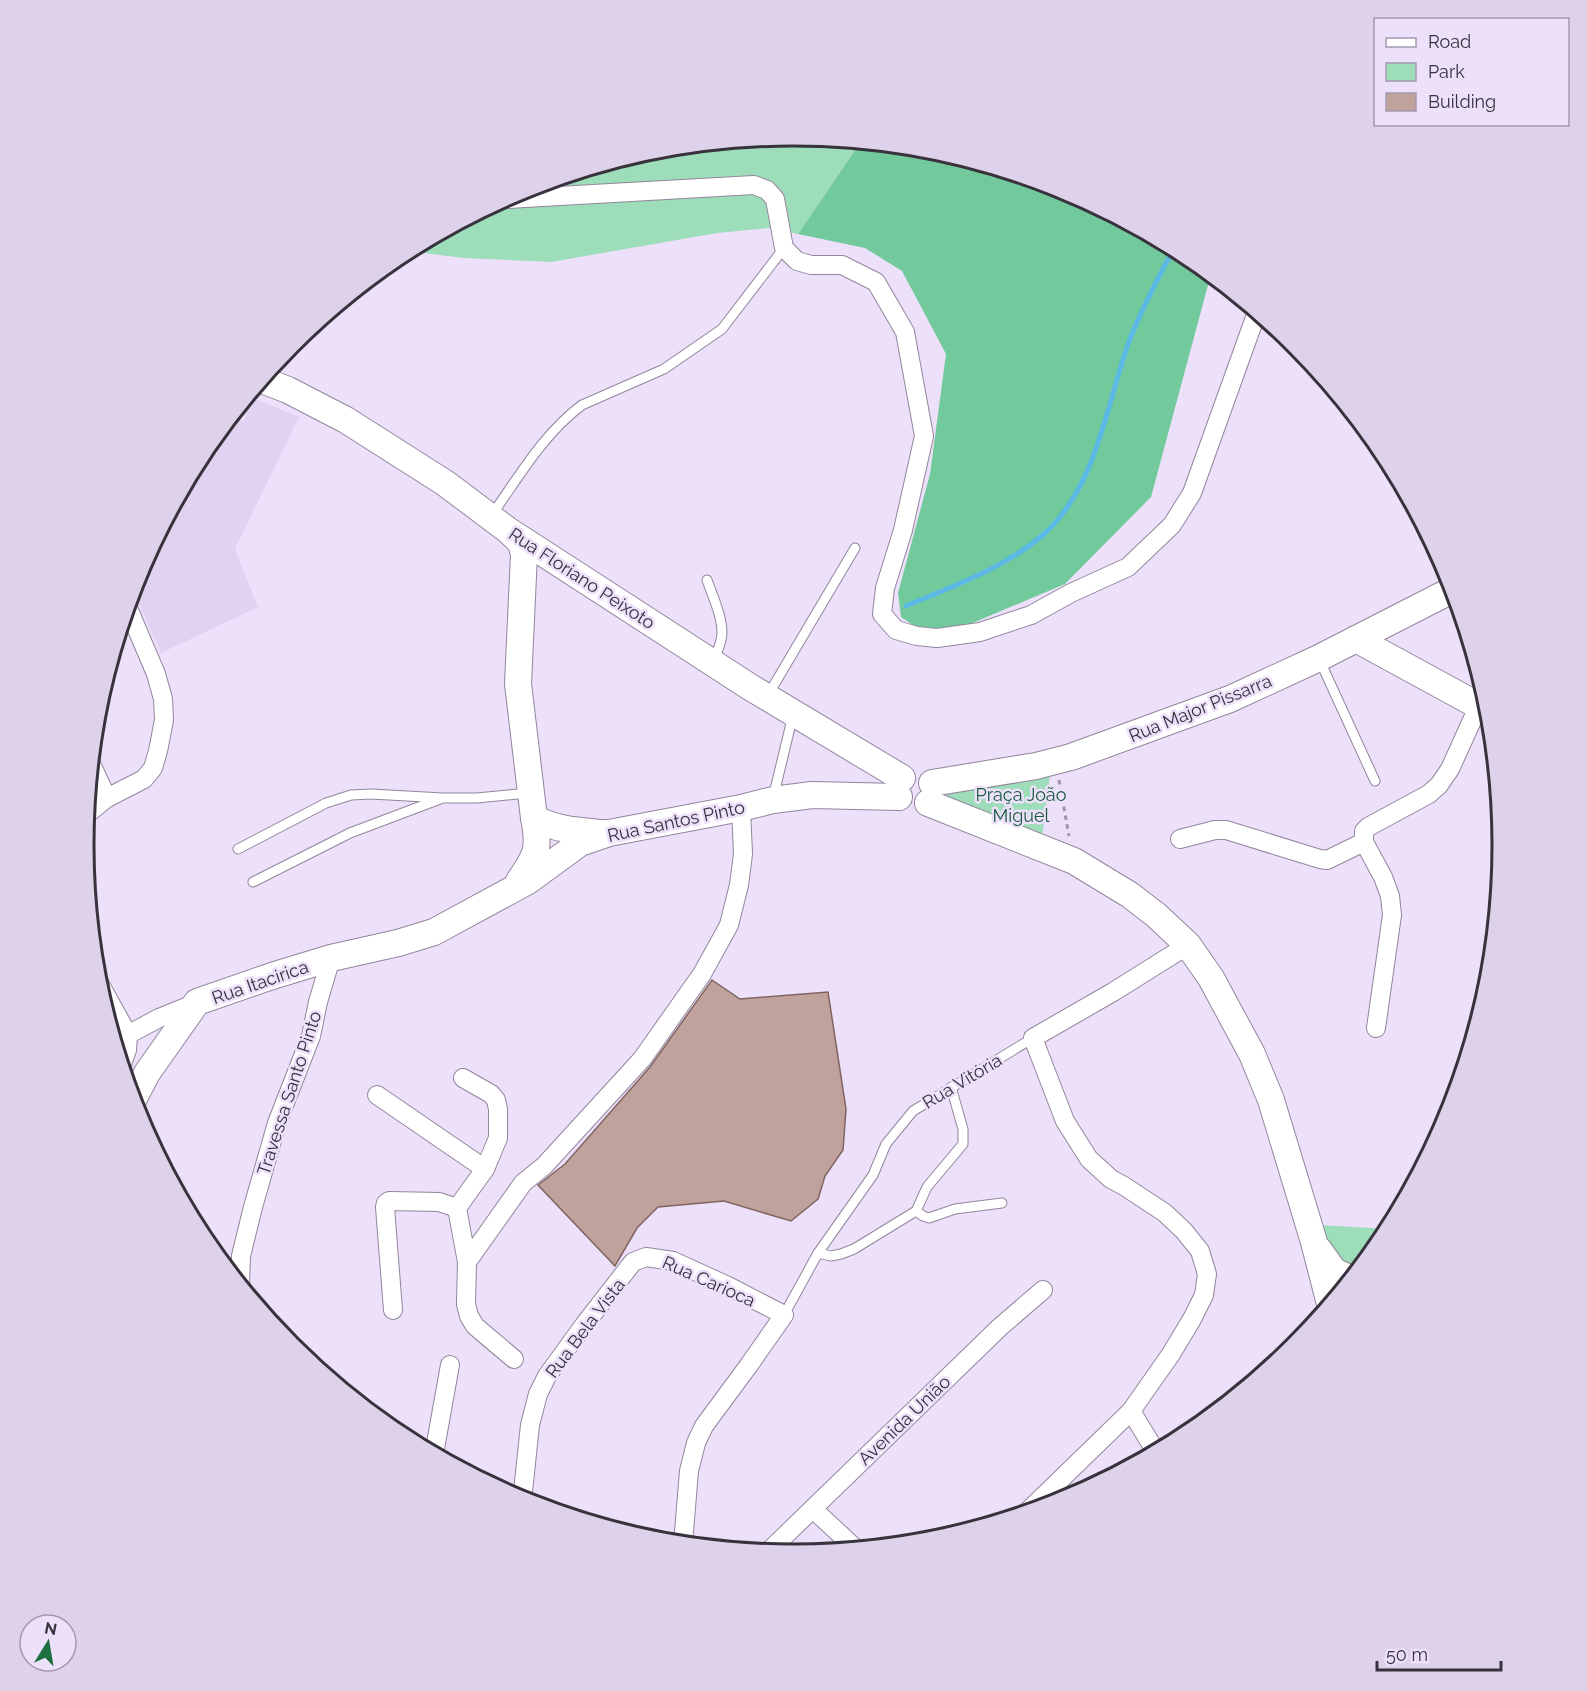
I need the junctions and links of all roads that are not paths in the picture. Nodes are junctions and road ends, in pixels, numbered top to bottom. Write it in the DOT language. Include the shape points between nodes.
graph roads {
  1 [pos="533,197"];
  2 [pos="784,248"];
  3 [pos="1254,320"];
  4 [pos="270,383"];
  5 [pos="500,524"];
  6 [pos="855,548"];
  7 [pos="557,561"];
  8 [pos="523,578"];
  9 [pos="707,580"];
  10 [pos="1445,594"];
  11 [pos="133,619"];
  12 [pos="1388,622"];
  13 [pos="1356,639"];
  14 [pos="1386,654"];
  15 [pos="1319,658"];
  16 [pos="712,663"];
  17 [pos="767,698"];
  18 [pos="1478,704"];
  19 [pos="793,713"];
  20 [pos="1480,716"];
  21 [pos="98,779"];
  22 [pos="1375,781"];
  23 [pos="900,788"];
  24 [pos="531,792"];
  25 [pos="930,793"];
  26 [pos="107,798"];
  27 [pos="443,798"];
  28 [pos="773,800"];
  29 [pos="96,807"];
  30 [pos="741,808"];
  31 [pos="534,818"];
  32 [pos="609,833"];
  33 [pos="1180,839"];
  34 [pos="1364,842"];
  35 [pos="237,849"];
  36 [pos="253,882"];
  37 [pos="515,887"];
  38 [pos="1188,945"];
  39 [pos="331,958"];
  40 [pos="197,1002"];
  41 [pos="1376,1028"];
  42 [pos="1033,1038"];
  43 [pos="125,1047"];
  44 [pos="463,1078"];
  45 [pos="951,1087"];
  46 [pos="139,1089"];
  47 [pos="377,1095"];
  48 [pos="485,1169"];
  49 [pos="1002,1203"];
  50 [pos="457,1208"];
  51 [pos="916,1210"];
  52 [pos="1314,1242"];
  53 [pos="818,1253"];
  54 [pos="467,1262"];
  55 [pos="633,1262"];
  56 [pos="241,1273"];
  57 [pos="1344,1276"];
  58 [pos="1043,1290"];
  59 [pos="1328,1295"];
  60 [pos="393,1310"];
  61 [pos="784,1315"];
  62 [pos="514,1359"];
  63 [pos="450,1365"];
  64 [pos="1131,1411"];
  65 [pos="1152,1445"];
  66 [pos="435,1446"];
  67 [pos="523,1490"];
  68 [pos="1041,1498"];
  69 [pos="813,1509"];
  70 [pos="683,1536"];
  71 [pos="849,1542"];
  72 [pos="777,1544"];
  1 -- 2 [label="street" via="754,185 767,190 775,199"];
  2 -- 3 [label="street" via="797,261 842,265 876,282 905,332 924,436 903,530 885,588 882,614 896,630 917,636 937,638 980,632 1031,615 1128,567 1172,525 1192,493"];
  2 -- 5 [label="lane" via="722,329 664,369 582,405 550,433"];
  4 -- 5 [label="street, Rua Floriano Peixoto" via="346,420 445,483"];
  5 -- 7 [label="street, Rua Floriano Peixoto"];
  5 -- 8 [label="street" via="521,543"];
  6 -- 17 [label="lane"];
  7 -- 8 [label="street" via="540,560"];
  7 -- 16 [label="street, Rua Floriano Peixoto"];
  8 -- 24 [label="street" via="518,684"];
  9 -- 16 [label="lane" via="722,634"];
  10 -- 12 [label="street, Rua Major Pissarra"];
  11 -- 26 [label="street" via="156,674 164,720 153,768 144,779"];
  12 -- 13 [label="street, Rua Major Pissarra"];
  12 -- 14 [label="street" via="1381,637"];
  13 -- 14 [label="street"];
  13 -- 15 [label="street, Rua Major Pissarra"];
  14 -- 18 [label="street"];
  15 -- 22 [label="lane"];
  15 -- 25 [label="street, Rua Major Pissarra" via="1230,699 1071,758"];
  16 -- 17 [label="street, Rua Floriano Peixoto"];
  17 -- 19 [label="street, Rua Floriano Peixoto"];
  19 -- 23 [label="street, Rua Floriano Peixoto"];
  19 -- 28 [label="lane"];
  20 -- 34 [label="street" via="1439,785 1368,827"];
  21 -- 26 [label="street"];
  23 -- 25 [label="street, Rua Santos Pinto" via="909,773 918,772 927,776"];
  23 -- 28 [label="street, Rua Santos Pinto"];
  24 -- 27 [label="lane"];
  24 -- 31 [label="street"];
  25 -- 38 [label="street" via="1074,861 1130,895"];
  26 -- 29 [label="street"];
  27 -- 35 [label="lane" via="351,795 326,803"];
  27 -- 36 [label="lane" via="350,833"];
  28 -- 30 [label="street, Rua Santos Pinto"];
  30 -- 32 [label="street, Rua Santos Pinto"];
  30 -- 54 [label="street" via="743,854 739,885 729,925 702,974 642,1059 544,1167 523,1183"];
  31 -- 32 [label="street" via="551,827"];
  31 -- 37 [label="street" via="538,839 535,856"];
  32 -- 37 [label="street, Rua Santos Pinto" via="580,843"];
  33 -- 34 [label="street" via="1226,830 1320,860"];
  34 -- 41 [label="street" via="1383,877 1392,915"];
  37 -- 39 [label="street" via="434,932"];
  38 -- 42 [label="street, Rua Vitória"];
  38 -- 52 [label="street" via="1211,978 1252,1054 1271,1100"];
  39 -- 40 [label="street, Rua Itacirica"];
  39 -- 56 [label="street, Travessa Santo Pinto" via="311,1036 277,1123 253,1206"];
  40 -- 43 [label="street" via="159,1018"];
  40 -- 46 [label="street, Rua Itacirica"];
  42 -- 45 [label="lane, Rua Vitória"];
  42 -- 64 [label="street" via="1065,1121 1089,1159 1111,1179 1166,1213 1200,1251 1207,1274 1204,1295 1192,1319"];
  44 -- 48 [label="street" via="496,1100 498,1138"];
  45 -- 51 [label="lane" via="963,1129 963,1144 927,1187"];
  45 -- 53 [label="lane, Rua Vitória" via="913,1110 903,1122 886,1144 873,1175"];
  47 -- 48 [label="street"];
  48 -- 50 [label="street"];
  49 -- 51 [label="lane" via="955,1209 929,1218"];
  50 -- 54 [label="street"];
  50 -- 60 [label="street" via="439,1202 386,1203"];
  51 -- 53 [label="lane" via="854,1249 831,1256"];
  52 -- 57 [label="street" via="1334,1271"];
  52 -- 59 [label="street"];
  53 -- 61 [label="lane, Rua Vitória"];
  54 -- 62 [label="street" via="469,1316 475,1326"];
  55 -- 61 [label="street, Rua Carioca" via="646,1257 674,1261"];
  55 -- 67 [label="street, Rua Bela Vista" via="547,1376 538,1394 530,1425"];
  58 -- 69 [label="street, Avenida União"];
  61 -- 70 [label="street" via="704,1426 696,1443"];
  63 -- 66 [label="street"];
  64 -- 65 [label="street"];
  64 -- 68 [label="street"];
  69 -- 71 [label="street"];
  69 -- 72 [label="street, Avenida União"];
}
